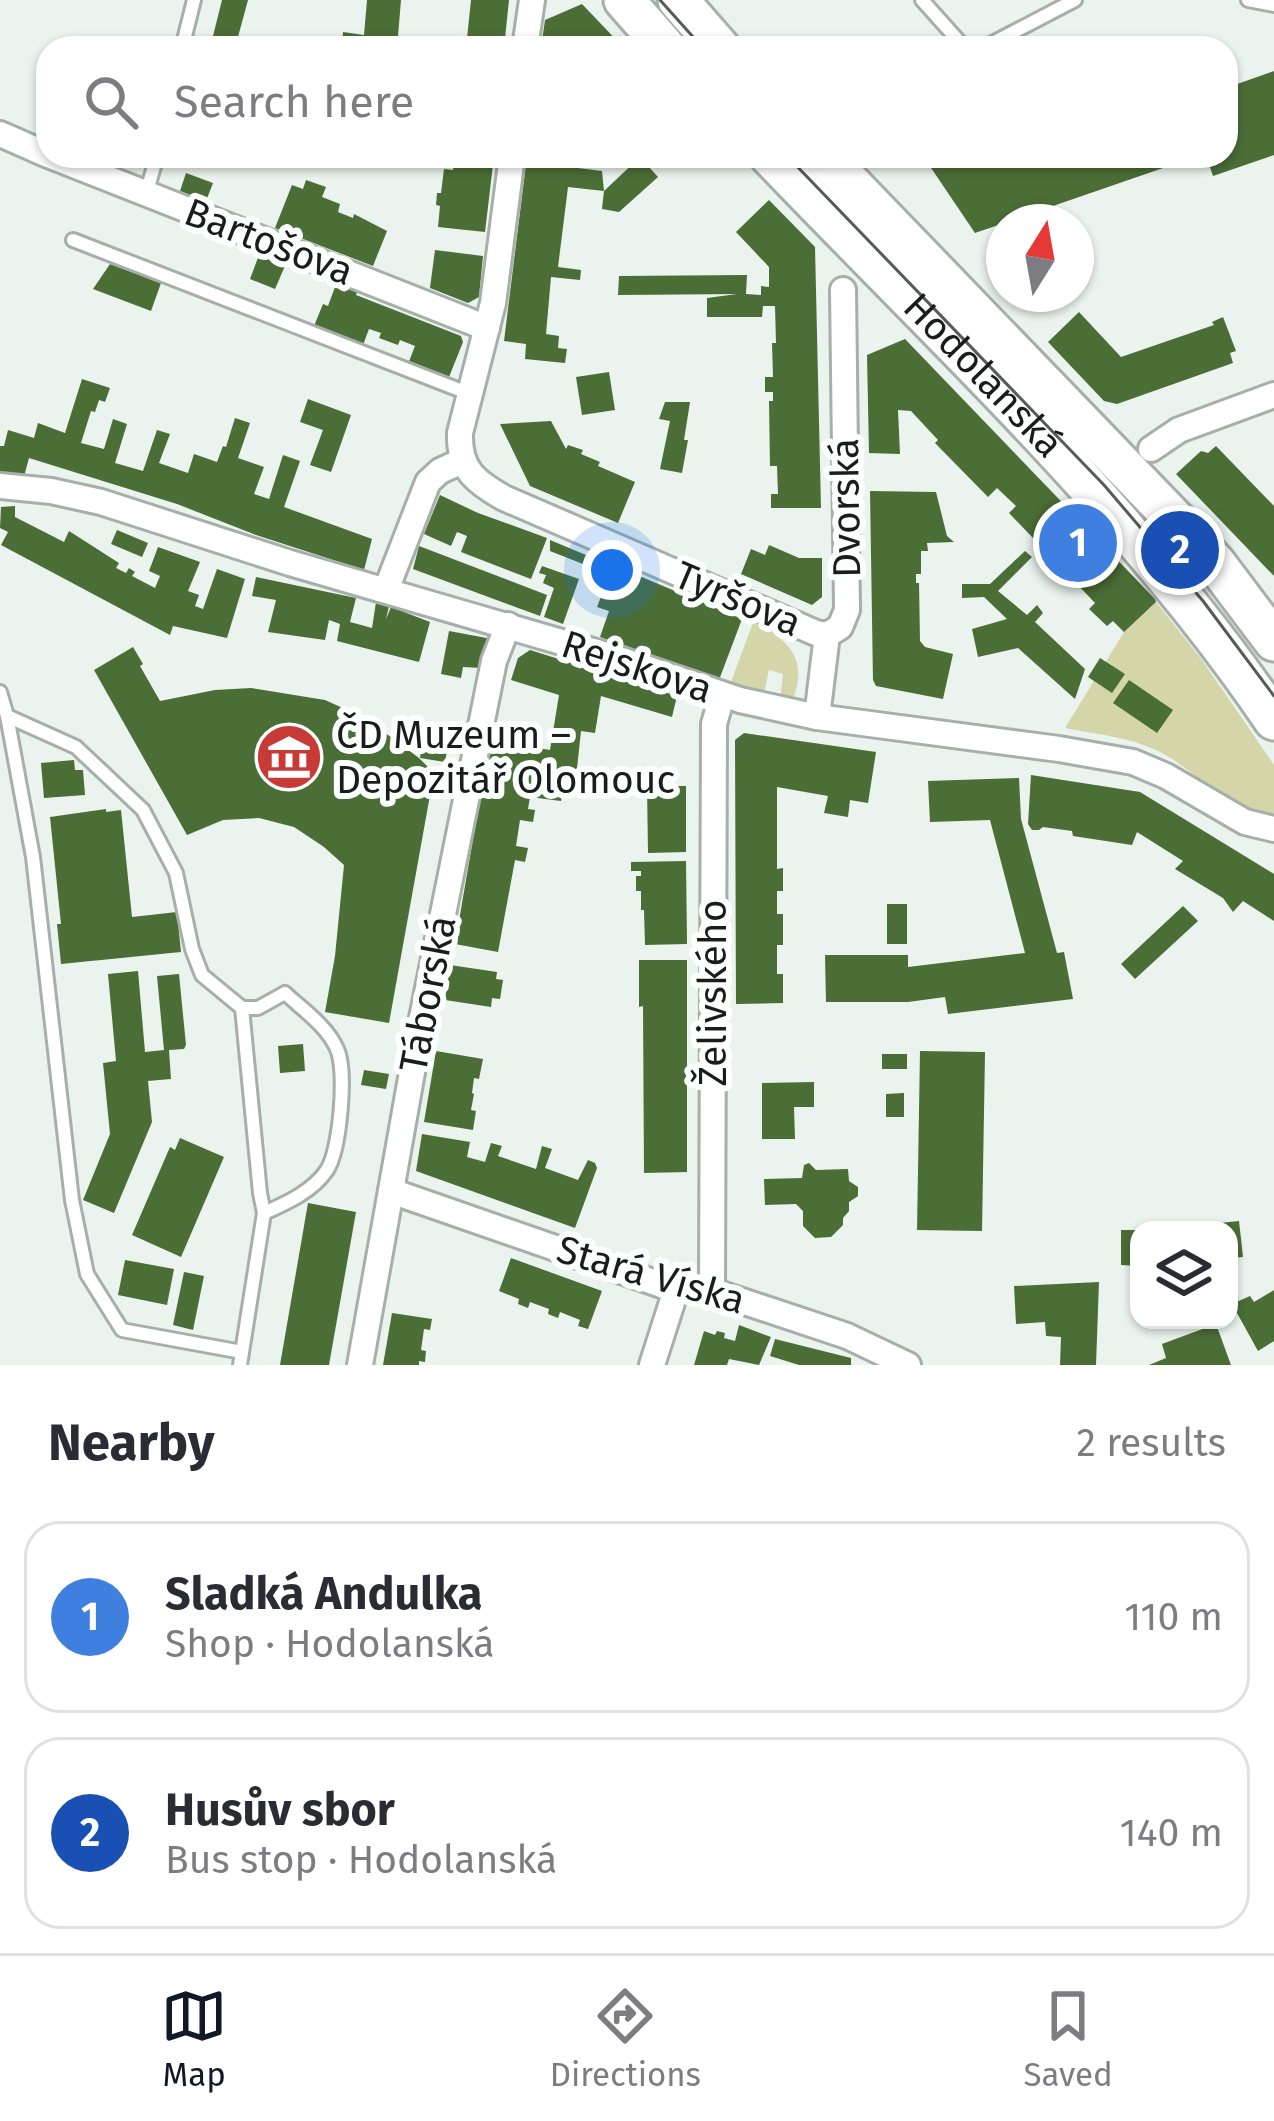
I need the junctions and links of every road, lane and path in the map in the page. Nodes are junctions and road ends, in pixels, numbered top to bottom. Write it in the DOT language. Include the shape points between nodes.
graph roads {
  1 [pos="194,0"];
  2 [pos="532,0"];
  3 [pos="624,0"];
  4 [pos="678,0"];
  5 [pos="922,0"];
  6 [pos="1076,0"];
  7 [pos="1248,0"];
  8 [pos="1274,5"];
  9 [pos="185,36"];
  10 [pos="527,36"];
  11 [pos="656,36"];
  12 [pos="710,36"];
  13 [pos="954,36"];
  14 [pos="1006,36"];
  15 [pos="0,134"];
  16 [pos="36,150"];
  17 [pos="80,168"];
  18 [pos="154,168"];
  19 [pos="510,168"];
  20 [pos="821,169"];
  21 [pos="146,194"];
  22 [pos="74,240"];
  23 [pos="843,290"];
  24 [pos="488,328"];
  25 [pos="470,394"];
  26 [pos="1274,394"];
  27 [pos="1150,449"];
  28 [pos="462,461"];
  29 [pos="0,486"];
  30 [pos="386,590"];
  31 [pos="508,625"];
  32 [pos="827,635"];
  33 [pos="1274,641"];
  34 [pos="0,692"];
  35 [pos="722,696"];
  36 [pos="7,716"];
  37 [pos="817,717"];
  38 [pos="1274,720"];
  39 [pos="1274,830"];
  40 [pos="242,1007"];
  41 [pos="391,1191"];
  42 [pos="264,1213"];
  43 [pos="676,1290"];
  44 [pos="712,1291"];
  45 [pos="241,1359"];
  46 [pos="360,1365"];
  47 [pos="652,1365"];
  48 [pos="908,1365"];
  1 -- 9 [label="lane"];
  2 -- 10 [label="street"];
  3 -- 11 [label="main road"];
  4 -- 12 [label="main road"];
  5 -- 13 [label="lane"];
  6 -- 14 [label="lane"];
  7 -- 8 [label="lane"];
  15 -- 16 [label="street, Bartošova"];
  17 -- 21 [label="street, Bartošova"];
  18 -- 21 [label="lane"];
  19 -- 24 [label="street"];
  20 -- 33 [label="main road" via="1182,527"];
  20 -- 38 [label="main road, Hodolanská" via="1138,542"];
  21 -- 24 [label="street, Bartošova"];
  22 -- 25 [label="lane"];
  23 -- 32 [label="street, Dvorská" via="847,610"];
  24 -- 25 [label="street"];
  25 -- 28 [label="street"];
  26 -- 27 [label="street" via="1178,430"];
  28 -- 30 [label="street" via="428,482"];
  28 -- 32 [label="street, Tyršova" via="504,498"];
  29 -- 30 [label="street, Rejskova" via="84,497"];
  30 -- 31 [label="street, Rejskova"];
  31 -- 35 [label="street, Rejskova"];
  31 -- 41 [label="street, Táborská" via="491,677"];
  32 -- 37 [label="street, Dvorská"];
  34 -- 36 [label="lane"];
  35 -- 37 [label="street, Rejskova"];
  35 -- 44 [label="street, Želivského" via="714,724"];
  36 -- 40 [label="lane" via="76,747 142,810 176,873 202,975"];
  36 -- 45 [label="lane" via="87,1274 122,1330"];
  37 -- 39 [label="street, Rejskova" via="1133,762"];
  40 -- 42 [label="lane"];
  40 -- 42 [label="lane" via="285,993 339,1053 344,1097 329,1168 293,1201"];
  41 -- 43 [label="street, Stará Víska"];
  41 -- 46 [label="street, Táborská"];
  42 -- 45 [label="lane"];
  43 -- 44 [label="street, Stará Víska"];
  43 -- 47 [label="street"];
  44 -- 48 [label="street, Stará Víska"];
}
